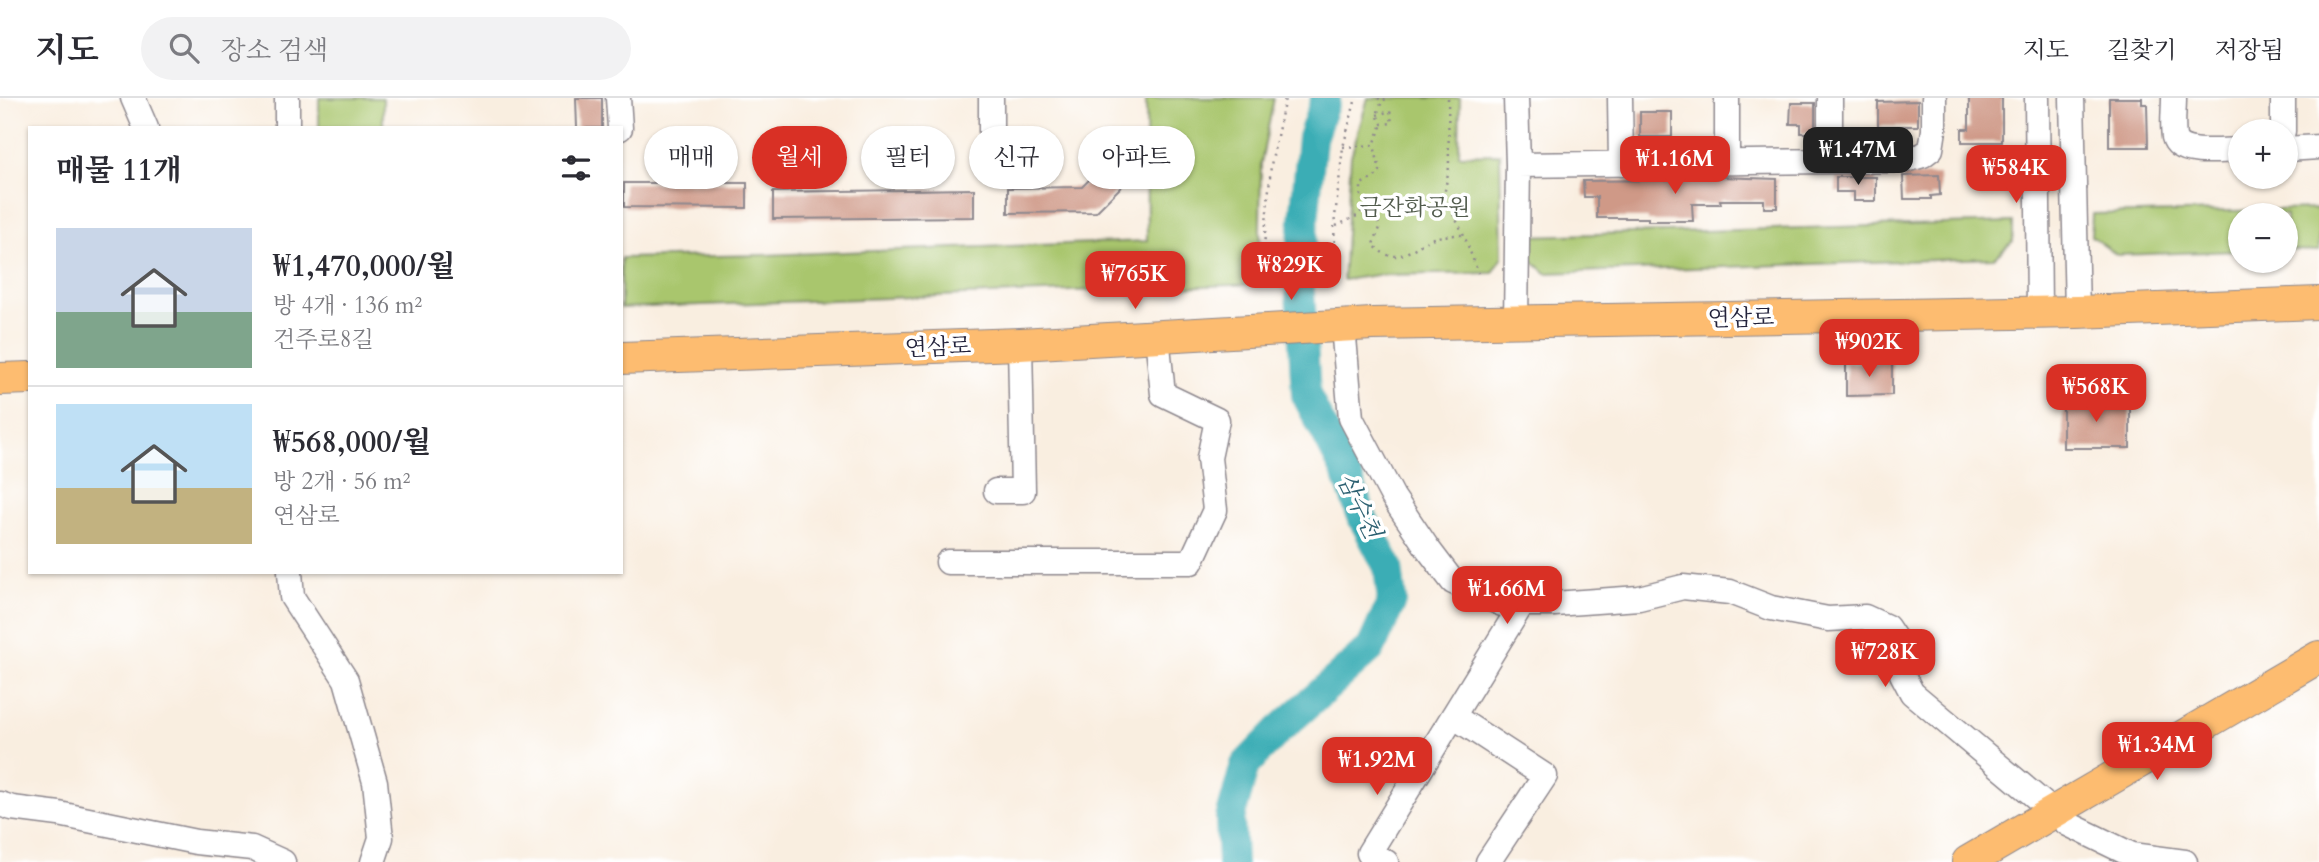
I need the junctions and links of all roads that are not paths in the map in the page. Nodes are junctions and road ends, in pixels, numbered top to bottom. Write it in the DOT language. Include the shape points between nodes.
graph roads {
  1 [pos="133,98"];
  2 [pos="287,98"];
  3 [pos="618,98"];
  4 [pos="991,98"];
  5 [pos="1516,98"];
  6 [pos="1620,98"];
  7 [pos="1727,98"];
  8 [pos="1830,98"];
  9 [pos="1934,98"];
  10 [pos="2038,98"];
  11 [pos="2072,98"];
  12 [pos="2174,98"];
  13 [pos="2283,98"];
  14 [pos="2283,119"];
  15 [pos="145,126"];
  16 [pos="288,126"];
  17 [pos="621,126"];
  18 [pos="991,126"];
  19 [pos="2319,147"];
  20 [pos="2298,148"];
  21 [pos="2228,150"];
  22 [pos="1830,161"];
  23 [pos="1727,162"];
  24 [pos="1621,164"];
  25 [pos="1517,165"];
  26 [pos="2319,303"];
  27 [pos="2039,311"];
  28 [pos="2077,312"];
  29 [pos="1516,323"];
  30 [pos="1337,326"];
  31 [pos="1157,336"];
  32 [pos="1020,344"];
  33 [pos="623,358"];
  34 [pos="28,378"];
  35 [pos="0,379"];
  36 [pos="996,491"];
  37 [pos="948,562"];
  38 [pos="290,574"];
  39 [pos="1522,604"];
  40 [pos="2319,657"];
  41 [pos="1453,716"];
  42 [pos="0,804"];
  43 [pos="2053,812"];
  44 [pos="283,862"];
  45 [pos="373,862"];
  46 [pos="1386,862"];
  47 [pos="1489,862"];
  48 [pos="1968,862"];
  49 [pos="2185,862"];
  1 -- 15 [label="street"];
  2 -- 16 [label="street"];
  3 -- 17 [label="street"];
  4 -- 18 [label="street"];
  5 -- 25 [label="street"];
  6 -- 24 [label="street"];
  7 -- 23 [label="street"];
  8 -- 22 [label="street"];
  9 -- 22 [label="street" via="1933,143 1928,153 1906,160"];
  10 -- 27 [label="street"];
  11 -- 28 [label="street"];
  12 -- 21 [label="street" via="2174,136 2181,147"];
  13 -- 14 [label="street"];
  19 -- 20 [label="street"];
  22 -- 23 [label="street"];
  23 -- 24 [label="street"];
  24 -- 25 [label="street"];
  25 -- 29 [label="street"];
  26 -- 28 [label="main road, 연삼로"];
  27 -- 28 [label="main road, 연삼로"];
  27 -- 29 [label="main road, 연삼로"];
  29 -- 30 [label="main road, 연삼로"];
  30 -- 31 [label="main road, 연삼로"];
  30 -- 39 [label="street" via="1351,418 1393,497 1453,582 1502,604"];
  31 -- 32 [label="main road, 연삼로"];
  31 -- 37 [label="street" via="1163,394 1217,420 1209,458 1215,510 1191,562"];
  32 -- 33 [label="main road, 연삼로"];
  32 -- 36 [label="street" via="1023,491"];
  34 -- 35 [label="main road"];
  38 -- 45 [label="street" via="292,597 346,680 375,782 381,838"];
  39 -- 41 [label="street"];
  39 -- 43 [label="street" via="1639,598 1684,587 1730,592 1772,608 1828,619 1866,617 1887,627 1901,648 1902,674 1912,693"];
  40 -- 43 [label="main road"];
  41 -- 46 [label="street" via="1369,853"];
  41 -- 47 [label="street" via="1545,775"];
  42 -- 44 [label="street" via="197,842 252,848"];
  43 -- 48 [label="main road"];
  43 -- 49 [label="street" via="2067,824 2132,855"];
}
